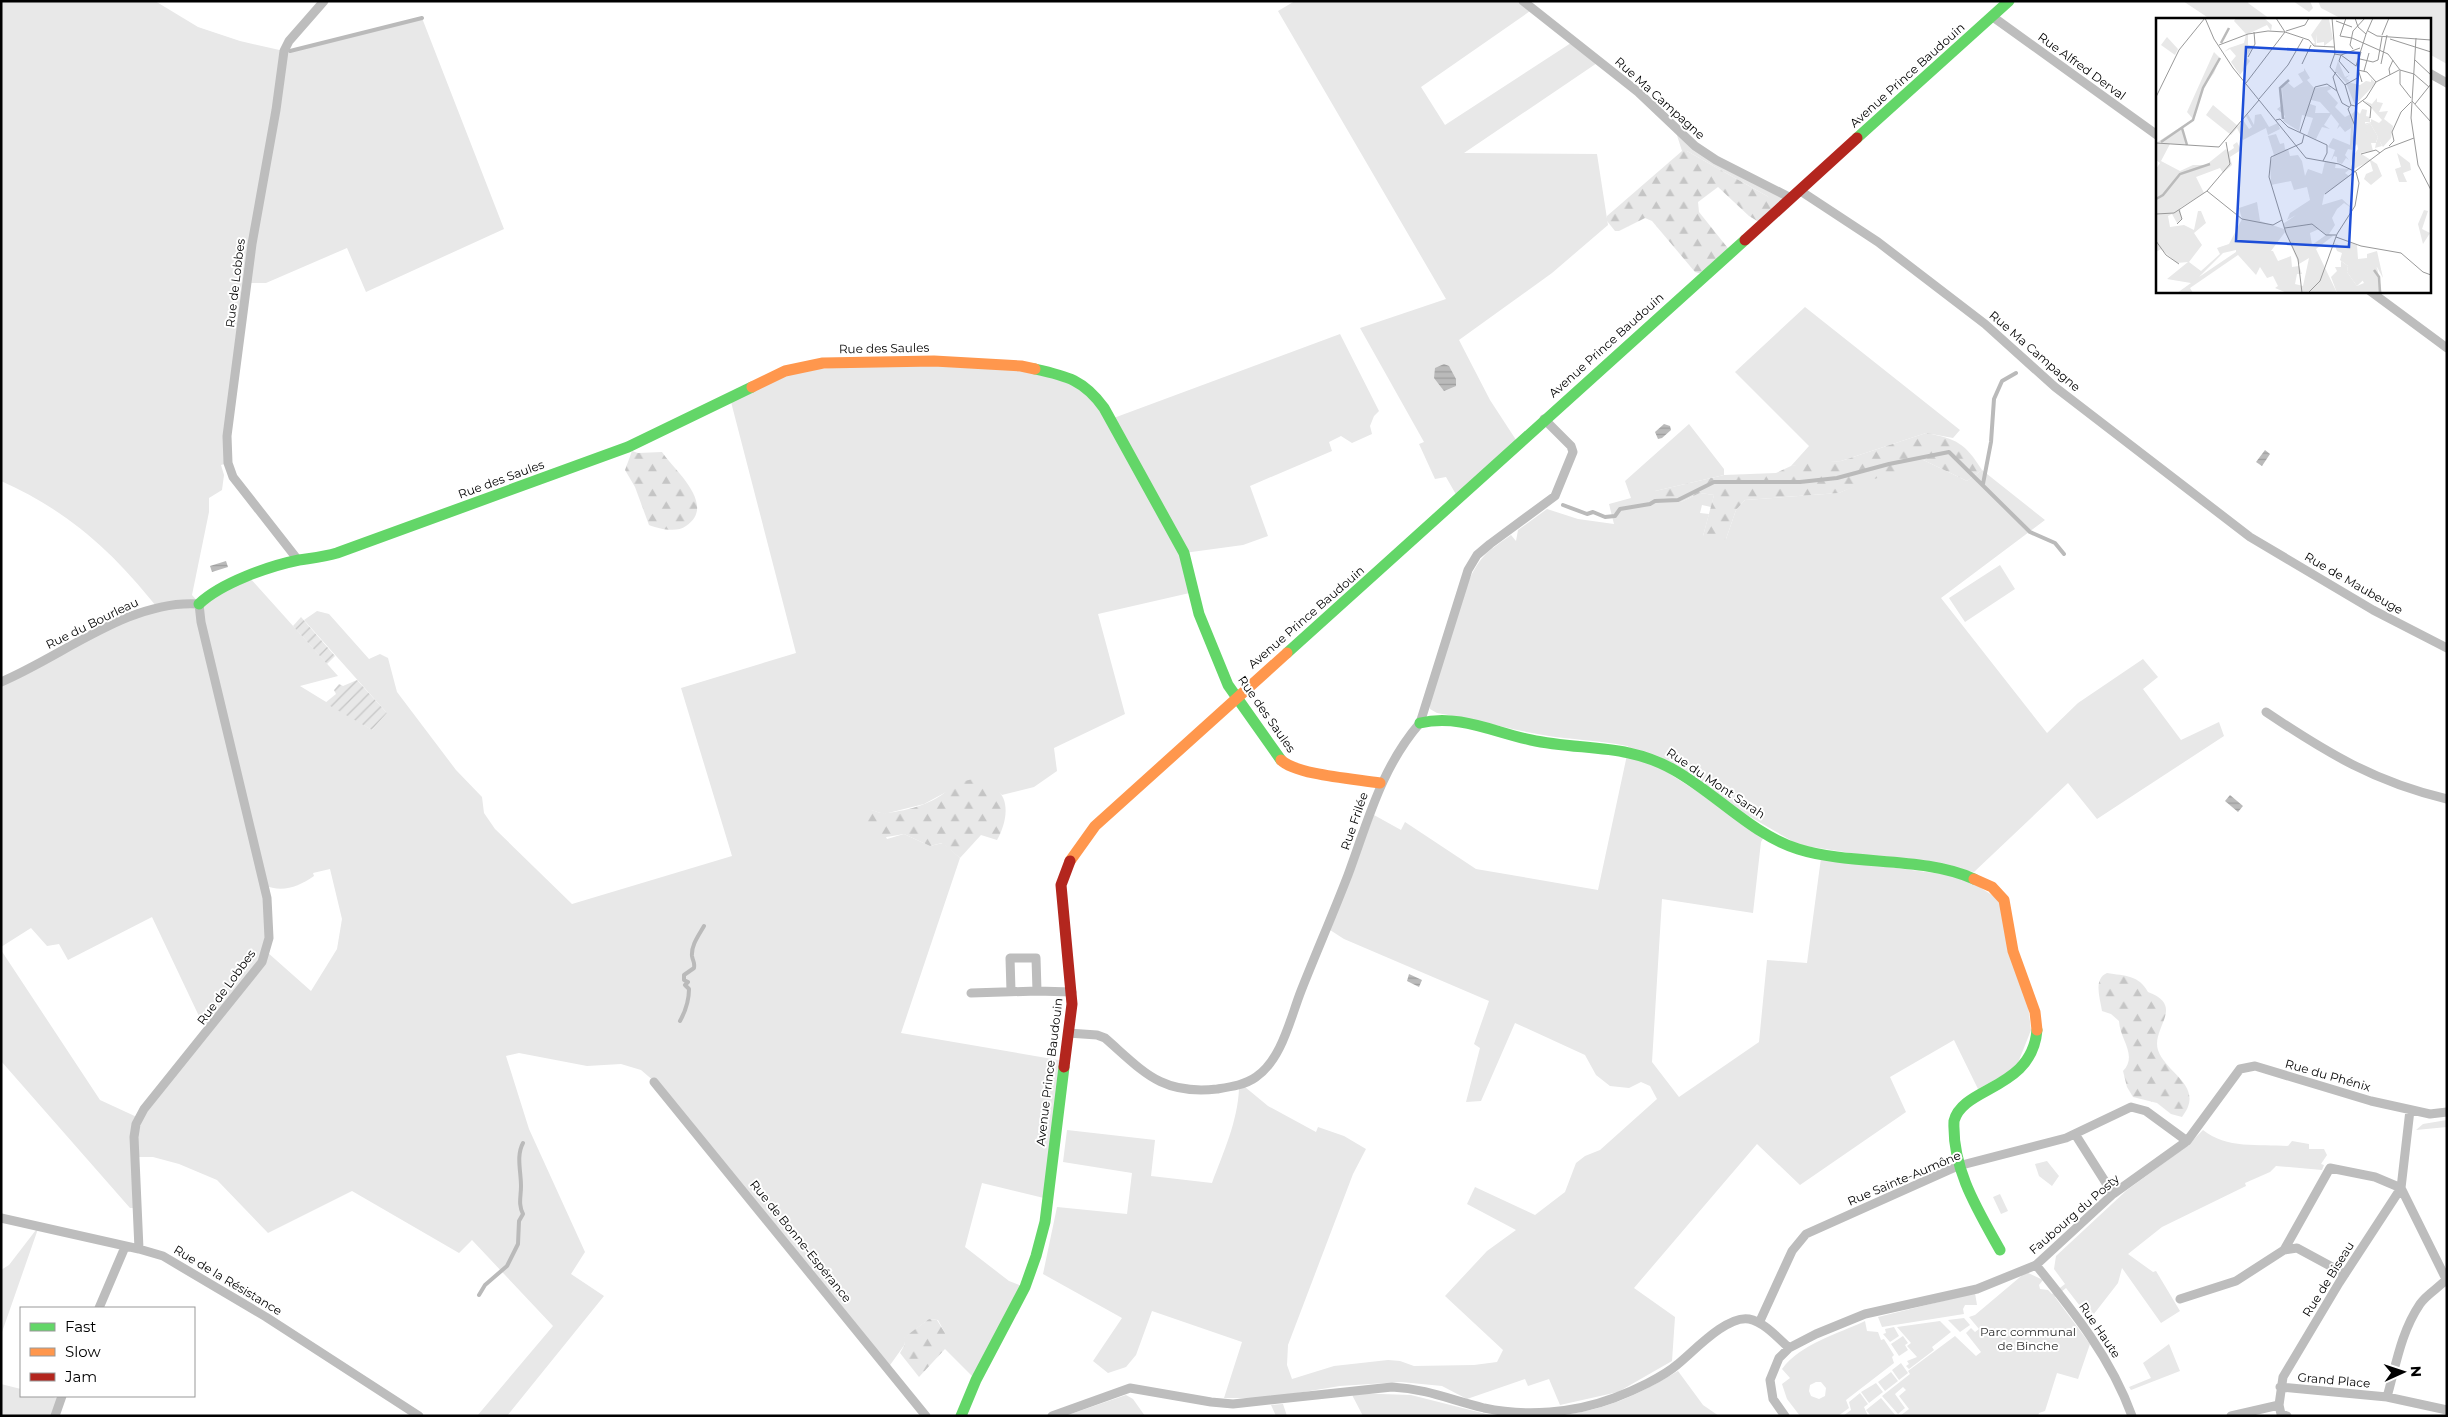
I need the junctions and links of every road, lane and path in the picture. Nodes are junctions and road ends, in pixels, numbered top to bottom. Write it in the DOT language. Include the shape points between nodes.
graph roads {
  1 [pos="324,1"];
  2 [pos="1523,1"];
  3 [pos="2009,1"];
  4 [pos="1993,17"];
  5 [pos="2430,74"];
  6 [pos="2447,83"];
  7 [pos="2156,134"];
  8 [pos="1795,194"];
  9 [pos="2371,292"];
  10 [pos="2447,348"];
  11 [pos="1544,419"];
  12 [pos="2250,537"];
  13 [pos="298,560"];
  14 [pos="199,604"];
  15 [pos="2447,648"];
  16 [pos="1,682"];
  17 [pos="1237,697"];
  18 [pos="2266,712"];
  19 [pos="1420,723"];
  20 [pos="1380,783"];
  21 [pos="2447,799"];
  22 [pos="1037,990"];
  23 [pos="1011,991"];
  24 [pos="1072,992"];
  25 [pos="971,993"];
  26 [pos="1068,1033"];
  27 [pos="2240,1069"];
  28 [pos="654,1082"];
  29 [pos="2410,1110"];
  30 [pos="2447,1112"];
  31 [pos="2075,1134"];
  32 [pos="2187,1141"];
  33 [pos="1958,1166"];
  34 [pos="2401,1188"];
  35 [pos="2113,1194"];
  36 [pos="1,1218"];
  37 [pos="125,1247"];
  38 [pos="140,1249"];
  39 [pos="2000,1250"];
  40 [pos="2284,1250"];
  41 [pos="2036,1265"];
  42 [pos="2345,1274"];
  43 [pos="2446,1281"];
  44 [pos="2180,1299"];
  45 [pos="99,1307"];
  46 [pos="1759,1323"];
  47 [pos="1789,1348"];
  48 [pos="2280,1387"];
  49 [pos="62,1397"];
  50 [pos="2387,1397"];
  51 [pos="2279,1405"];
  52 [pos="2447,1410"];
  53 [pos="964,1414"];
  54 [pos="55,1416"];
  55 [pos="419,1416"];
  56 [pos="926,1416"];
  57 [pos="1052,1416"];
  58 [pos="1785,1416"];
  59 [pos="2132,1416"];
  60 [pos="2231,1416"];
  61 [pos="2287,1416"];
  1 -- 13 [label="street, Rue de Lobbes" via="288,41 284,51 252,244 227,436 228,463 233,477"];
  2 -- 8 [label="street, Rue Ma Campagne" via="1638,92 1701,151"];
  3 -- 4 [label="street, Avenue Prince Baudouin"];
  4 -- 7 [label="street, Rue Alfred Derval"];
  4 -- 8 [label="street, Avenue Prince Baudouin"];
  5 -- 6 [label="street"];
  8 -- 11 [label="street, Avenue Prince Baudouin"];
  8 -- 12 [label="street, Rue Ma Campagne" via="1878,242 1964,307 2055,387"];
  9 -- 10 [label="street"];
  11 -- 17 [label="street, Avenue Prince Baudouin"];
  11 -- 19 [label="street, Rue Frilée" via="1571,446 1573,452 1566,473 1555,496 1477,555 1468,570"];
  12 -- 15 [label="street, Rue de Maubeuge" via="2373,610"];
  13 -- 14 [label="street, Rue des Saules" via="212,592"];
  13 -- 17 [label="street, Rue des Saules" via="320,558 355,547 628,447 785,371 823,363 916,361 1021,366 1067,376 1093,393 1104,408 1184,553 1199,614 1228,685"];
  14 -- 16 [label="street, Rue du Bourleau" via="168,604 141,612"];
  14 -- 38 [label="street, Rue de Lobbes" via="267,898 269,938 262,962 144,1109 136,1124 134,1157"];
  17 -- 20 [label="street, Rue des Saules" via="1286,765"];
  17 -- 24 [label="street, Avenue Prince Baudouin" via="1096,826 1067,866 1060,893"];
  18 -- 21 [label="street" via="2354,767 2391,783"];
  19 -- 20 [label="street, Rue Frilée"];
  19 -- 33 [label="street, Rue du Mont Sarah" via="1434,719 1453,720 1534,741 1642,755 1673,770 1755,826 1800,849 1870,862 1948,870 1975,877 1992,887 2004,900 2013,953 2037,1013 2038,1031 2028,1058 2017,1072 1955,1115 1953,1125"];
  20 -- 26 [label="street, Rue Frilée" via="1340,896 1279,1049 1263,1072 1232,1087 1170,1086 1147,1075 1105,1038"];
  22 -- 23 [label="street"];
  22 -- 23 [label="street" via="1036,958 1010,958"];
  22 -- 24 [label="street"];
  23 -- 25 [label="street"];
  24 -- 26 [label="street, Avenue Prince Baudouin"];
  26 -- 53 [label="street, Avenue Prince Baudouin" via="1045,1222 1036,1256 1025,1287 976,1380"];
  27 -- 29 [label="street, Rue du Phénix" via="2255,1066"];
  27 -- 32 [label="street, Faubourg du Posty"];
  28 -- 56 [label="street, Rue de Bonne-Espérance"];
  29 -- 30 [label="street, Rue du Phénix" via="2430,1114"];
  29 -- 34 [label="street"];
  31 -- 32 [label="street, Rue Sainte-Aumône" via="2123,1109 2137,1108"];
  31 -- 33 [label="street, Rue Sainte-Aumône"];
  31 -- 35 [label="street"];
  32 -- 35 [label="street, Faubourg du Posty"];
  33 -- 39 [label="street"];
  33 -- 46 [label="street, Rue Sainte-Aumône" via="1806,1234 1792,1251"];
  34 -- 40 [label="street" via="2375,1176 2330,1168"];
  34 -- 42 [label="street, Rue de Biseau"];
  34 -- 43 [label="street"];
  35 -- 41 [label="street, Faubourg du Posty"];
  36 -- 37 [label="street, Rue de la Résistance"];
  37 -- 38 [label="street, Rue de la Résistance"];
  37 -- 45 [label="street"];
  38 -- 55 [label="street, Rue de la Résistance" via="180,1265"];
  40 -- 42 [label="street" via="2297,1248"];
  40 -- 44 [label="street" via="2236,1280"];
  41 -- 47 [label="street, Faubourg du Posty" via="1977,1289 1865,1314"];
  41 -- 59 [label="street, Rue Haute" via="2074,1312 2109,1364"];
  42 -- 48 [label="street, Rue de Biseau"];
  43 -- 50 [label="street" via="2421,1302 2408,1326"];
  46 -- 47 [label="street"];
  46 -- 57 [label="street" via="1749,1319 1732,1321 1678,1365 1615,1398 1550,1412 1508,1412 1465,1403 1419,1388 1392,1387 1233,1404 1130,1388"];
  47 -- 58 [label="street, Faubourg du Posty" via="1779,1358 1770,1380 1773,1399"];
  48 -- 50 [label="street, Grand Place"];
  48 -- 51 [label="street, Grand Place"];
  49 -- 54 [label="street"];
  50 -- 52 [label="street, Grand Place"];
  51 -- 60 [label="street"];
  51 -- 61 [label="street" via="2281,1414"];
}
